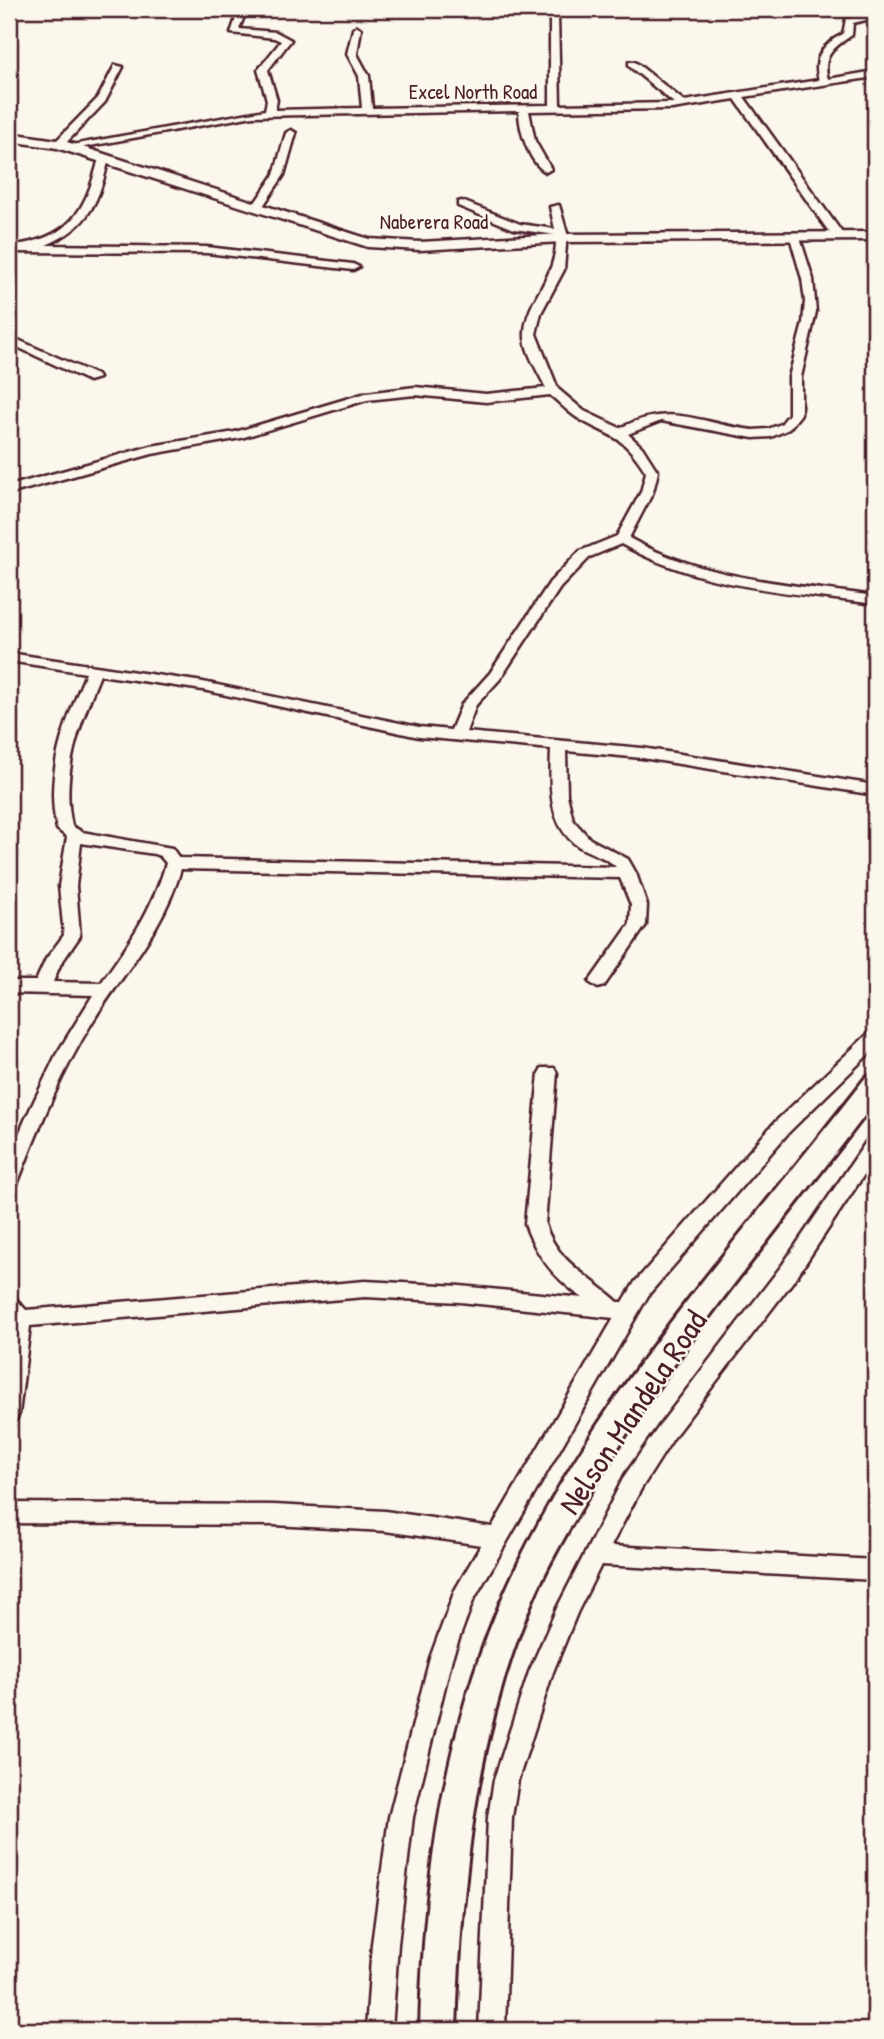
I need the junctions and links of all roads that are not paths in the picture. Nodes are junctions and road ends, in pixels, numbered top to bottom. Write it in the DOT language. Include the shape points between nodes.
graph roads {
  1 [pos="243,9"];
  2 [pos="554,15"];
  3 [pos="875,15"];
  4 [pos="357,30"];
  5 [pos="632,64"];
  6 [pos="118,67"];
  7 [pos="875,74"];
  8 [pos="824,81"];
  9 [pos="738,96"];
  10 [pos="683,104"];
  11 [pos="524,110"];
  12 [pos="555,110"];
  13 [pos="270,111"];
  14 [pos="367,111"];
  15 [pos="291,133"];
  16 [pos="9,137"];
  17 [pos="65,146"];
  18 [pos="104,158"];
  19 [pos="546,169"];
  20 [pos="462,204"];
  21 [pos="257,206"];
  22 [pos="555,207"];
  23 [pos="562,236"];
  24 [pos="875,236"];
  25 [pos="794,237"];
  26 [pos="840,237"];
  27 [pos="30,248"];
  28 [pos="9,249"];
  29 [pos="353,267"];
  30 [pos="9,339"];
  31 [pos="93,378"];
  32 [pos="553,391"];
  33 [pos="620,433"];
  34 [pos="9,490"];
  35 [pos="622,539"];
  36 [pos="875,600"];
  37 [pos="9,656"];
  38 [pos="94,671"];
  39 [pos="457,735"];
  40 [pos="559,744"];
  41 [pos="875,790"];
  42 [pos="75,835"];
  43 [pos="174,863"];
  44 [pos="628,873"];
  45 [pos="598,982"];
  46 [pos="9,987"];
  47 [pos="42,988"];
  48 [pos="107,989"];
  49 [pos="875,1038"];
  50 [pos="548,1073"];
  51 [pos="875,1084"];
  52 [pos="875,1144"];
  53 [pos="9,1182"];
  54 [pos="620,1310"];
  55 [pos="15,1312"];
  56 [pos="9,1414"];
  57 [pos="9,1513"];
  58 [pos="496,1537"];
  59 [pos="594,1555"];
  60 [pos="875,1570"];
  61 [pos="379,2030"];
  62 [pos="438,2030"];
  63 [pos="492,2030"];
  1 -- 13 [label="street" via="234,31 286,40 263,70 272,100"];
  2 -- 12 [label="street"];
  3 -- 8 [label="street" via="849,21 848,35 834,41 822,56"];
  4 -- 14 [label="street" via="352,54 364,76"];
  5 -- 10 [label="street"];
  6 -- 17 [label="street" via="115,81"];
  7 -- 8 [label="street, Excel North Road"];
  8 -- 9 [label="street, Excel North Road"];
  9 -- 10 [label="street, Excel North Road"];
  9 -- 26 [label="street" via="770,135 823,220"];
  10 -- 12 [label="street, Excel North Road"];
  11 -- 12 [label="street, Excel North Road"];
  11 -- 14 [label="street, Excel North Road"];
  11 -- 19 [label="street" via="534,148"];
  13 -- 14 [label="street, Excel North Road"];
  13 -- 17 [label="street, Excel North Road"];
  15 -- 21 [label="street" via="279,175"];
  16 -- 17 [label="street, Naberera Road"];
  17 -- 18 [label="street, Naberera Road"];
  18 -- 21 [label="street, Naberera Road"];
  18 -- 27 [label="street" via="89,207 55,239"];
  20 -- 23 [label="street" via="518,228"];
  21 -- 23 [label="street, Naberera Road" via="368,243 420,246"];
  22 -- 23 [label="street"];
  23 -- 25 [label="street, Naberera Road"];
  23 -- 32 [label="street" via="558,270 535,313 530,334"];
  24 -- 26 [label="street, Naberera Road"];
  25 -- 26 [label="street, Naberera Road"];
  25 -- 33 [label="street" via="808,279 810,311 791,388 795,414 788,426 758,434 657,417"];
  27 -- 28 [label="street"];
  27 -- 29 [label="street" via="207,250"];
  30 -- 31 [label="street"];
  32 -- 33 [label="street" via="580,414"];
  32 -- 34 [label="street" via="494,398 415,391 366,397 237,435 151,450"];
  33 -- 35 [label="street" via="652,472 647,492"];
  35 -- 36 [label="street" via="660,559 725,577"];
  35 -- 39 [label="street" via="585,554 555,585 495,676 469,704"];
  37 -- 38 [label="street"];
  38 -- 39 [label="street" via="236,693 382,726"];
  38 -- 42 [label="street" via="70,732 62,786 62,821"];
  39 -- 40 [label="street"];
  40 -- 41 [label="street"];
  40 -- 44 [label="street" via="561,802 568,829 580,841 615,856"];
  42 -- 43 [label="street" via="161,850"];
  42 -- 47 [label="street" via="68,864 71,938 52,963"];
  43 -- 44 [label="street"];
  43 -- 48 [label="street" via="153,914"];
  44 -- 45 [label="street" via="640,920"];
  46 -- 47 [label="street"];
  47 -- 48 [label="street"];
  48 -- 53 [label="street" via="78,1032"];
  49 -- 54 [label="street" via="782,1127"];
  50 -- 54 [label="street" via="535,1224 539,1239 558,1268"];
  51 -- 62 [label="main road, Nelson Mandela Road" via="608,1433 521,1591 499,1646 471,1745 455,1825 444,1901"];
  52 -- 59 [label="street" via="766,1302 662,1439"];
  54 -- 55 [label="street" via="365,1290"];
  54 -- 58 [label="street"];
  55 -- 56 [label="street"];
  57 -- 58 [label="street" via="274,1515 385,1521"];
  58 -- 61 [label="street" via="463,1597 441,1658 407,1791 386,1931"];
  59 -- 60 [label="street"];
  59 -- 63 [label="street" via="541,1672 506,1780 500,1817"];
}
